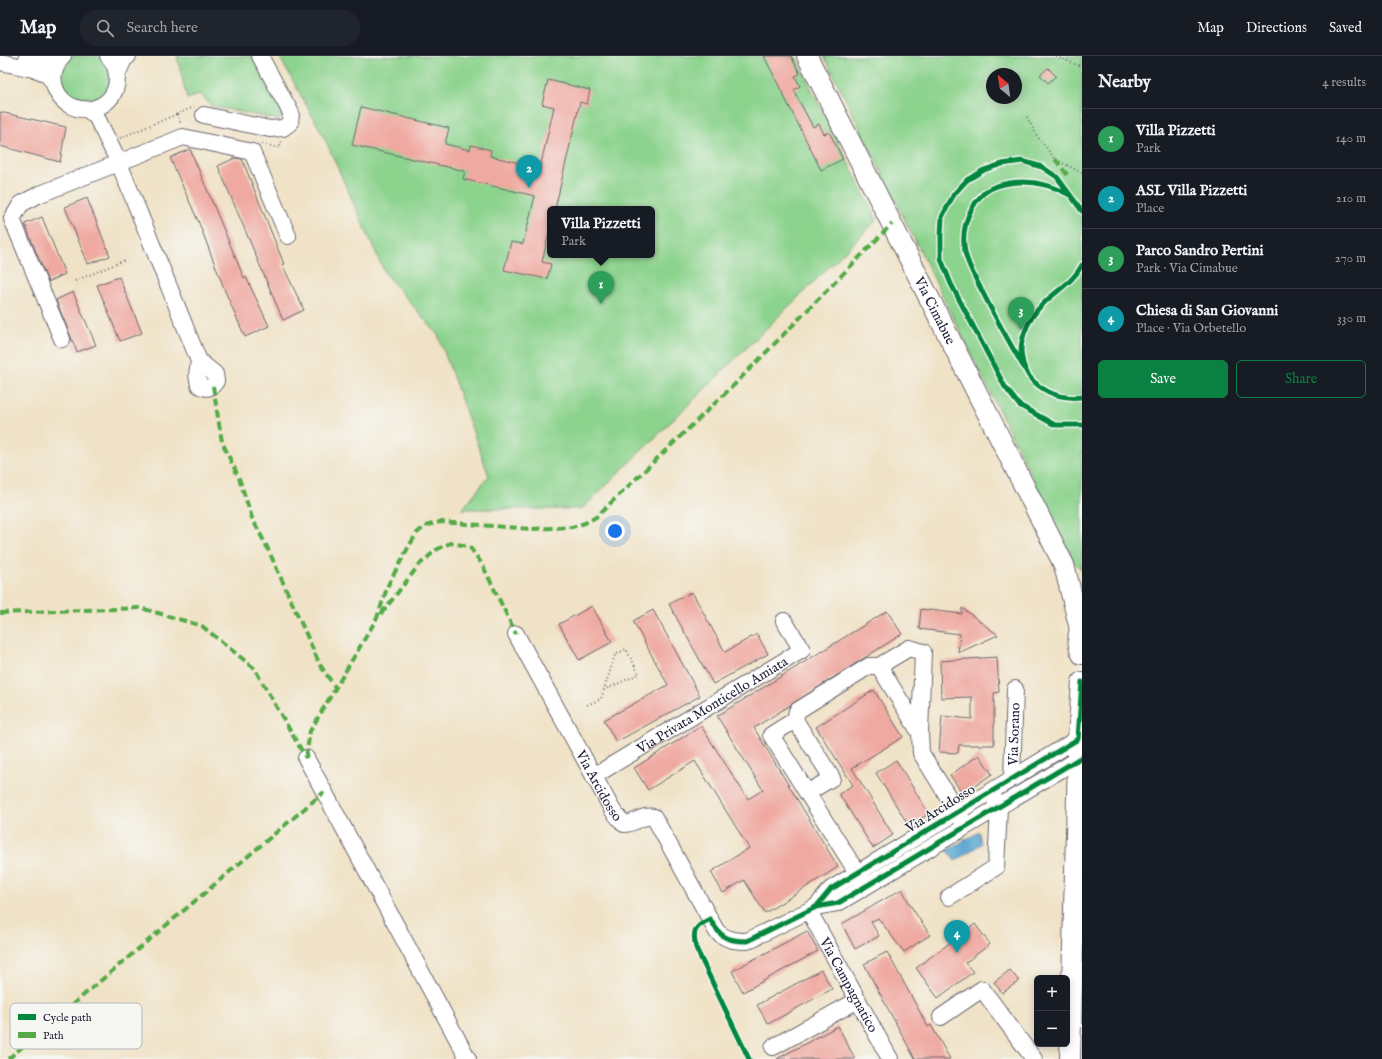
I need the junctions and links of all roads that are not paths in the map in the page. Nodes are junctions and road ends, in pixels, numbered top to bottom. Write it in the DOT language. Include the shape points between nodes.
graph roads {
  1 [pos="29,56"];
  2 [pos="108,56"];
  3 [pos="128,56"];
  4 [pos="260,56"];
  5 [pos="808,56"];
  6 [pos="60,58"];
  7 [pos="0,62"];
  8 [pos="117,75"];
  9 [pos="54,83"];
  10 [pos="108,100"];
  11 [pos="88,110"];
  12 [pos="204,115"];
  13 [pos="119,163"];
  14 [pos="288,236"];
  15 [pos="62,339"];
  16 [pos="199,361"];
  17 [pos="1064,565"];
  18 [pos="1082,582"];
  19 [pos="784,621"];
  20 [pos="1081,627"];
  21 [pos="516,634"];
  22 [pos="1082,654"];
  23 [pos="879,666"];
  24 [pos="1082,682"];
  25 [pos="1015,689"];
  26 [pos="795,720"];
  27 [pos="920,733"];
  28 [pos="1080,748"];
  29 [pos="306,758"];
  30 [pos="594,776"];
  31 [pos="1012,778"];
  32 [pos="990,792"];
  33 [pos="807,793"];
  34 [pos="999,807"];
  35 [pos="957,811"];
  36 [pos="966,826"];
  37 [pos="862,880"];
  38 [pos="949,897"];
  39 [pos="812,909"];
  40 [pos="858,1000"];
  41 [pos="940,1017"];
  42 [pos="773,1047"];
  43 [pos="468,1059"];
  44 [pos="890,1059"];
  45 [pos="1034,1059"];
  46 [pos="1070,1059"];
  1 -- 6 [label="street"];
  2 -- 8 [label="street"];
  3 -- 8 [label="street"];
  4 -- 12 [label="street" via="292,112 290,123 283,128 270,129"];
  5 -- 17 [label="main road, Via Cimabue"];
  6 -- 9 [label="street" via="54,72"];
  7 -- 9 [label="street" via="38,70"];
  8 -- 10 [label="street" via="116,88"];
  9 -- 11 [label="street" via="62,100 79,109"];
  10 -- 11 [label="street"];
  10 -- 13 [label="street" via="107,111"];
  11 -- 13 [label="street" via="96,116"];
  13 -- 14 [label="street" via="183,136 252,152"];
  13 -- 15 [label="street" via="21,204 12,219"];
  13 -- 16 [label="street"];
  17 -- 18 [label="main road, Via Cimabue"];
  17 -- 20 [label="main road, Via Cimabue"];
  19 -- 30 [label="street, Via Privata Monticello Amiata" via="802,650"];
  20 -- 22 [label="main road, Via Cimabue" via="1078,641"];
  21 -- 30 [label="street, Via Arcidosso"];
  23 -- 26 [label="street" via="869,666 797,711"];
  23 -- 27 [label="street"];
  23 -- 27 [label="street" via="909,648 923,652"];
  24 -- 28 [label="main road"];
  25 -- 31 [label="street, Via Sorano"];
  26 -- 33 [label="street" via="771,735"];
  26 -- 33 [label="street" via="832,778"];
  27 -- 35 [label="street" via="921,753"];
  28 -- 31 [label="street, Via Arcidosso"];
  28 -- 34 [label="street, Via Arcidosso"];
  28 -- 46 [label="main road"];
  29 -- 43 [label="street"];
  30 -- 39 [label="street, Via Arcidosso" via="613,812 624,824 645,817 654,817 718,932 727,939 748,941"];
  31 -- 32 [label="street, Via Arcidosso"];
  32 -- 34 [label="street"];
  32 -- 35 [label="street, Via Arcidosso"];
  33 -- 37 [label="street"];
  34 -- 36 [label="street, Via Arcidosso"];
  34 -- 38 [label="street" via="996,867"];
  35 -- 36 [label="street"];
  35 -- 37 [label="street, Via Arcidosso"];
  36 -- 37 [label="street, Via Arcidosso"];
  37 -- 39 [label="street, Via Arcidosso" via="838,903"];
  39 -- 40 [label="street, Via Campagnatico"];
  40 -- 42 [label="street"];
  40 -- 44 [label="street, Via Campagnatico"];
  41 -- 45 [label="street" via="982,989"];
}
